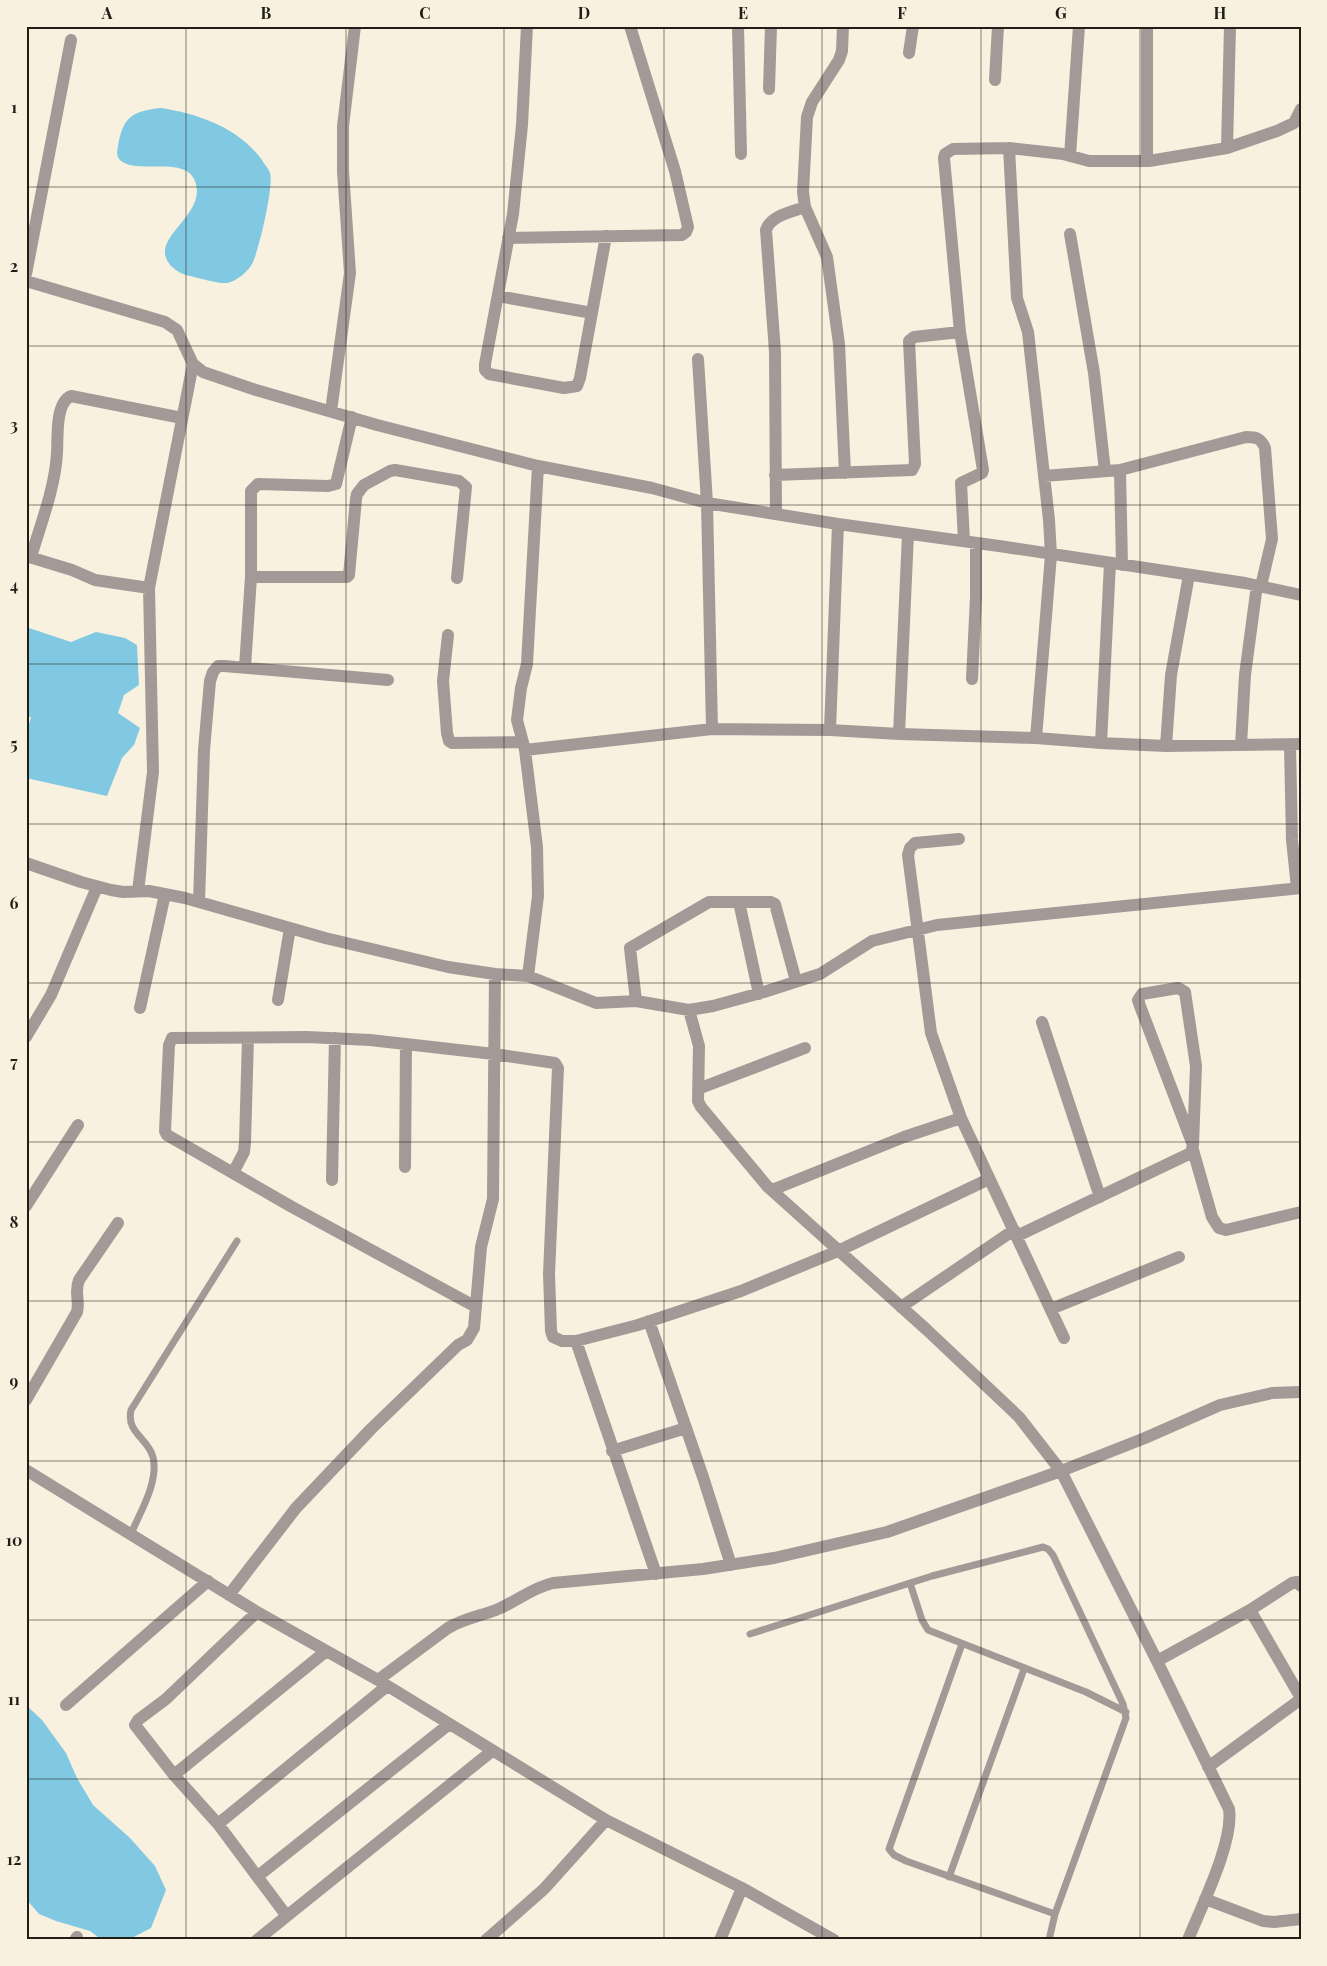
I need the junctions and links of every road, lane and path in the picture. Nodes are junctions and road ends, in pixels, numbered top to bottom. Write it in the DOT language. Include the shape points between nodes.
graph roads {
  1 [pos="355,26"];
  2 [pos="527,26"];
  3 [pos="630,26"];
  4 [pos="738,26"];
  5 [pos="771,26"];
  6 [pos="843,26"];
  7 [pos="913,26"];
  8 [pos="998,26"];
  9 [pos="1079,26"];
  10 [pos="1147,26"];
  11 [pos="1230,26"];
  12 [pos="71,40"];
  13 [pos="909,53"];
  14 [pos="995,80"];
  15 [pos="770,89"];
  16 [pos="1301,109"];
  17 [pos="1009,148"];
  18 [pos="1227,148"];
  19 [pos="741,154"];
  20 [pos="1070,156"];
  21 [pos="1147,161"];
  22 [pos="805,207"];
  23 [pos="1070,234"];
  24 [pos="606,236"];
  25 [pos="508,238"];
  26 [pos="26,274"];
  27 [pos="26,282"];
  28 [pos="498,296"];
  29 [pos="592,313"];
  30 [pos="960,332"];
  31 [pos="698,359"];
  32 [pos="193,364"];
  33 [pos="331,411"];
  34 [pos="352,417"];
  35 [pos="182,418"];
  36 [pos="538,466"];
  37 [pos="1120,470"];
  38 [pos="1106,471"];
  39 [pos="845,473"];
  40 [pos="776,476"];
  41 [pos="1044,476"];
  42 [pos="707,503"];
  43 [pos="776,514"];
  44 [pos="838,524"];
  45 [pos="908,534"];
  46 [pos="970,542"];
  47 [pos="1051,555"];
  48 [pos="28,556"];
  49 [pos="1116,564"];
  50 [pos="1189,575"];
  51 [pos="250,577"];
  52 [pos="457,578"];
  53 [pos="1259,586"];
  54 [pos="149,588"];
  55 [pos="1301,595"];
  56 [pos="448,635"];
  57 [pos="245,667"];
  58 [pos="972,679"];
  59 [pos="388,680"];
  60 [pos="712,728"];
  61 [pos="830,730"];
  62 [pos="899,734"];
  63 [pos="1036,738"];
  64 [pos="1101,743"];
  65 [pos="1295,744"];
  66 [pos="1241,745"];
  67 [pos="524,746"];
  68 [pos="1166,746"];
  69 [pos="960,839"];
  70 [pos="26,863"];
  71 [pos="97,887"];
  72 [pos="1299,888"];
  73 [pos="138,891"];
  74 [pos="165,894"];
  75 [pos="199,902"];
  76 [pos="740,902"];
  77 [pos="290,928"];
  78 [pos="917,929"];
  79 [pos="495,974"];
  80 [pos="528,976"];
  81 [pos="796,981"];
  82 [pos="759,994"];
  83 [pos="278,1000"];
  84 [pos="636,1001"];
  85 [pos="140,1008"];
  86 [pos="689,1010"];
  87 [pos="1042,1022"];
  88 [pos="26,1037"];
  89 [pos="248,1038"];
  90 [pos="335,1038"];
  91 [pos="406,1044"];
  92 [pos="805,1048"];
  93 [pos="494,1054"];
  94 [pos="698,1090"];
  95 [pos="961,1118"];
  96 [pos="78,1125"];
  97 [pos="1193,1147"];
  98 [pos="405,1167"];
  99 [pos="233,1173"];
  100 [pos="989,1179"];
  101 [pos="332,1180"];
  102 [pos="772,1190"];
  103 [pos="1100,1197"];
  104 [pos="26,1206"];
  105 [pos="1301,1212"];
  106 [pos="118,1223"];
  107 [pos="1016,1233"];
  108 [pos="237,1241"];
  109 [pos="838,1251"];
  110 [pos="1179,1257"];
  111 [pos="476,1307"];
  112 [pos="901,1307"];
  113 [pos="1051,1309"];
  114 [pos="649,1321"];
  115 [pos="1064,1338"];
  116 [pos="576,1341"];
  117 [pos="1301,1392"];
  118 [pos="26,1400"];
  119 [pos="686,1428"];
  120 [pos="612,1451"];
  121 [pos="26,1470"];
  122 [pos="1061,1471"];
  123 [pos="131,1534"];
  124 [pos="731,1565"];
  125 [pos="656,1574"];
  126 [pos="208,1581"];
  127 [pos="910,1583"];
  128 [pos="1301,1586"];
  129 [pos="229,1594"];
  130 [pos="1250,1610"];
  131 [pos="257,1612"];
  132 [pos="750,1634"];
  133 [pos="962,1644"];
  134 [pos="325,1652"];
  135 [pos="1157,1661"];
  136 [pos="1024,1669"];
  137 [pos="382,1683"];
  138 [pos="1301,1699"];
  139 [pos="66,1705"];
  140 [pos="1126,1712"];
  141 [pos="448,1725"];
  142 [pos="492,1751"];
  143 [pos="1208,1767"];
  144 [pos="174,1775"];
  145 [pos="606,1820"];
  146 [pos="218,1824"];
  147 [pos="258,1876"];
  148 [pos="949,1877"];
  149 [pos="742,1888"];
  150 [pos="1204,1899"];
  151 [pos="1055,1914"];
  152 [pos="286,1915"];
  153 [pos="1301,1919"];
  154 [pos="815,1935"];
  155 [pos="257,1940"];
  156 [pos="486,1940"];
  157 [pos="720,1940"];
  158 [pos="834,1940"];
  159 [pos="1049,1940"];
  160 [pos="1188,1940"];
  1 -- 33 [label="street" via="343,126 350,272"];
  2 -- 25 [label="street" via="522,125"];
  3 -- 24 [label="street" via="675,171 688,230 682,235"];
  4 -- 19 [label="street"];
  5 -- 15 [label="street"];
  6 -- 22 [label="street" via="842,51 812,102 807,117"];
  7 -- 13 [label="street"];
  8 -- 14 [label="street"];
  9 -- 20 [label="street"];
  10 -- 21 [label="street"];
  11 -- 18 [label="street"];
  12 -- 26 [label="street"];
  16 -- 18 [label="street" via="1290,125"];
  17 -- 20 [label="street"];
  17 -- 30 [label="street" via="953,149 945,154"];
  17 -- 41 [label="street" via="1016,298 1028,332"];
  18 -- 21 [label="street"];
  20 -- 21 [label="street" via="1090,161"];
  22 -- 39 [label="street" via="827,257 839,344"];
  22 -- 40 [label="street" via="773,219 766,230 775,352"];
  23 -- 38 [label="street" via="1094,373"];
  24 -- 25 [label="street"];
  24 -- 29 [label="street"];
  25 -- 28 [label="street"];
  27 -- 32 [label="street" via="165,322 177,330"];
  28 -- 29 [label="street"];
  28 -- 29 [label="street" via="485,370 494,376 564,388 577,386"];
  30 -- 39 [label="street" via="914,337 910,341 912,470"];
  30 -- 46 [label="street" via="983,470 961,483"];
  31 -- 42 [label="street"];
  32 -- 33 [label="street" via="203,372"];
  32 -- 35 [label="street"];
  33 -- 34 [label="street"];
  34 -- 36 [label="street"];
  34 -- 51 [label="street" via="336,484 258,484 251,491"];
  35 -- 48 [label="street" via="71,396 67,398 60,408 54,477"];
  35 -- 54 [label="street"];
  36 -- 42 [label="street" via="652,488"];
  36 -- 67 [label="street" via="527,664 517,720"];
  37 -- 38 [label="street"];
  37 -- 49 [label="street"];
  37 -- 53 [label="street" via="1246,437 1260,439 1265,448 1272,539"];
  38 -- 41 [label="street"];
  39 -- 40 [label="street"];
  40 -- 43 [label="street"];
  41 -- 47 [label="street"];
  42 -- 43 [label="street"];
  42 -- 60 [label="street"];
  43 -- 44 [label="street"];
  44 -- 45 [label="street"];
  44 -- 61 [label="street"];
  45 -- 46 [label="street"];
  45 -- 62 [label="street"];
  46 -- 47 [label="street"];
  46 -- 58 [label="street" via="976,597"];
  47 -- 49 [label="street"];
  47 -- 63 [label="street"];
  48 -- 54 [label="street" via="94,580"];
  49 -- 50 [label="street"];
  49 -- 64 [label="street"];
  50 -- 53 [label="street"];
  50 -- 68 [label="street" via="1171,675"];
  51 -- 52 [label="street" via="350,575 357,494 368,482 395,470 454,480 464,485"];
  51 -- 57 [label="street"];
  53 -- 55 [label="street"];
  53 -- 66 [label="street" via="1245,675"];
  54 -- 73 [label="street" via="153,772"];
  56 -- 67 [label="street" via="443,681 449,742"];
  57 -- 59 [label="street"];
  57 -- 75 [label="street" via="218,666 210,681 204,750"];
  60 -- 61 [label="street"];
  60 -- 67 [label="street"];
  61 -- 62 [label="street"];
  62 -- 63 [label="street"];
  63 -- 64 [label="street"];
  64 -- 68 [label="street"];
  65 -- 66 [label="street"];
  65 -- 72 [label="street" via="1292,840"];
  66 -- 68 [label="street"];
  67 -- 80 [label="street" via="537,847 538,896"];
  69 -- 78 [label="street" via="915,843 909,851"];
  70 -- 71 [label="street"];
  71 -- 73 [label="street"];
  71 -- 88 [label="street" via="51,995"];
  72 -- 78 [label="street"];
  73 -- 74 [label="street"];
  74 -- 75 [label="street"];
  74 -- 85 [label="street"];
  75 -- 77 [label="street"];
  76 -- 81 [label="street" via="771,902 777,906"];
  76 -- 82 [label="street"];
  76 -- 84 [label="street" via="708,902 632,946 629,951"];
  77 -- 79 [label="street" via="448,967"];
  77 -- 83 [label="street"];
  78 -- 81 [label="street" via="872,941 820,974"];
  78 -- 95 [label="street" via="931,1033"];
  79 -- 80 [label="street"];
  79 -- 93 [label="street"];
  80 -- 84 [label="street" via="596,1003"];
  81 -- 82 [label="street"];
  82 -- 86 [label="street"];
  84 -- 86 [label="street"];
  86 -- 94 [label="street" via="699,1046"];
  87 -- 103 [label="street"];
  89 -- 90 [label="street"];
  89 -- 99 [label="street" via="246,1142"];
  89 -- 99 [label="street" via="174,1037 170,1040 166,1133"];
  90 -- 91 [label="street"];
  90 -- 101 [label="street"];
  91 -- 93 [label="street"];
  91 -- 98 [label="street"];
  92 -- 94 [label="street"];
  93 -- 111 [label="street" via="493,1199 480,1255"];
  93 -- 116 [label="street" via="552,1062 558,1068 551,1330 552,1337 557,1340"];
  94 -- 102 [label="street" via="701,1108"];
  95 -- 100 [label="street"];
  95 -- 102 [label="street" via="904,1137"];
  96 -- 104 [label="street"];
  97 -- 97 [label="street" via="1140,1006 1138,1000 1142,994 1178,988 1185,992 1196,1066"];
  97 -- 103 [label="street" via="1188,1155"];
  97 -- 105 [label="street" via="1218,1228 1226,1230"];
  99 -- 111 [label="street"];
  100 -- 107 [label="street"];
  100 -- 109 [label="street"];
  102 -- 109 [label="street"];
  103 -- 107 [label="street"];
  106 -- 118 [label="street" via="79,1280 77,1312"];
  107 -- 112 [label="street"];
  107 -- 113 [label="street"];
  108 -- 123 [label="lane" via="131,1410 131,1425 151,1453 154,1470 153,1481"];
  109 -- 112 [label="street"];
  109 -- 114 [label="street" via="742,1291"];
  110 -- 113 [label="street"];
  111 -- 129 [label="street" via="474,1328 467,1340 458,1345 371,1430 296,1508"];
  112 -- 122 [label="street" via="1019,1417"];
  113 -- 115 [label="street"];
  114 -- 116 [label="street"];
  114 -- 119 [label="street"];
  116 -- 120 [label="street"];
  117 -- 122 [label="street" via="1272,1393 1220,1405"];
  119 -- 120 [label="street"];
  119 -- 124 [label="street"];
  120 -- 125 [label="street"];
  121 -- 123 [label="street"];
  122 -- 124 [label="street" via="887,1532"];
  122 -- 135 [label="street"];
  123 -- 126 [label="street"];
  124 -- 125 [label="street"];
  125 -- 137 [label="street" via="538,1586 498,1609 457,1622"];
  126 -- 129 [label="street"];
  126 -- 139 [label="street"];
  127 -- 132 [label="lane"];
  127 -- 133 [label="lane" via="928,1630"];
  127 -- 140 [label="lane" via="1043,1547 1048,1549"];
  128 -- 130 [label="street" via="1295,1582"];
  129 -- 131 [label="street"];
  130 -- 135 [label="street"];
  130 -- 138 [label="street"];
  131 -- 134 [label="street"];
  131 -- 144 [label="street" via="166,1699 136,1723 136,1729"];
  133 -- 136 [label="lane"];
  133 -- 148 [label="lane" via="888,1849 906,1861"];
  134 -- 137 [label="street"];
  134 -- 144 [label="street"];
  135 -- 143 [label="street"];
  136 -- 140 [label="lane" via="1086,1692"];
  136 -- 148 [label="lane"];
  137 -- 141 [label="street"];
  137 -- 146 [label="street"];
  138 -- 143 [label="street"];
  140 -- 151 [label="lane"];
  141 -- 142 [label="street"];
  141 -- 147 [label="street"];
  142 -- 145 [label="street"];
  142 -- 152 [label="street"];
  143 -- 150 [label="street" via="1230,1818 1225,1845"];
  144 -- 146 [label="street"];
  145 -- 149 [label="street"];
  145 -- 156 [label="street" via="544,1889"];
  146 -- 147 [label="street"];
  147 -- 152 [label="street"];
  148 -- 151 [label="lane"];
  149 -- 154 [label="street"];
  149 -- 157 [label="street"];
  150 -- 153 [label="street" via="1263,1921"];
  150 -- 160 [label="street"];
  151 -- 159 [label="lane"];
  152 -- 155 [label="street"];
  154 -- 158 [label="street"];
}
